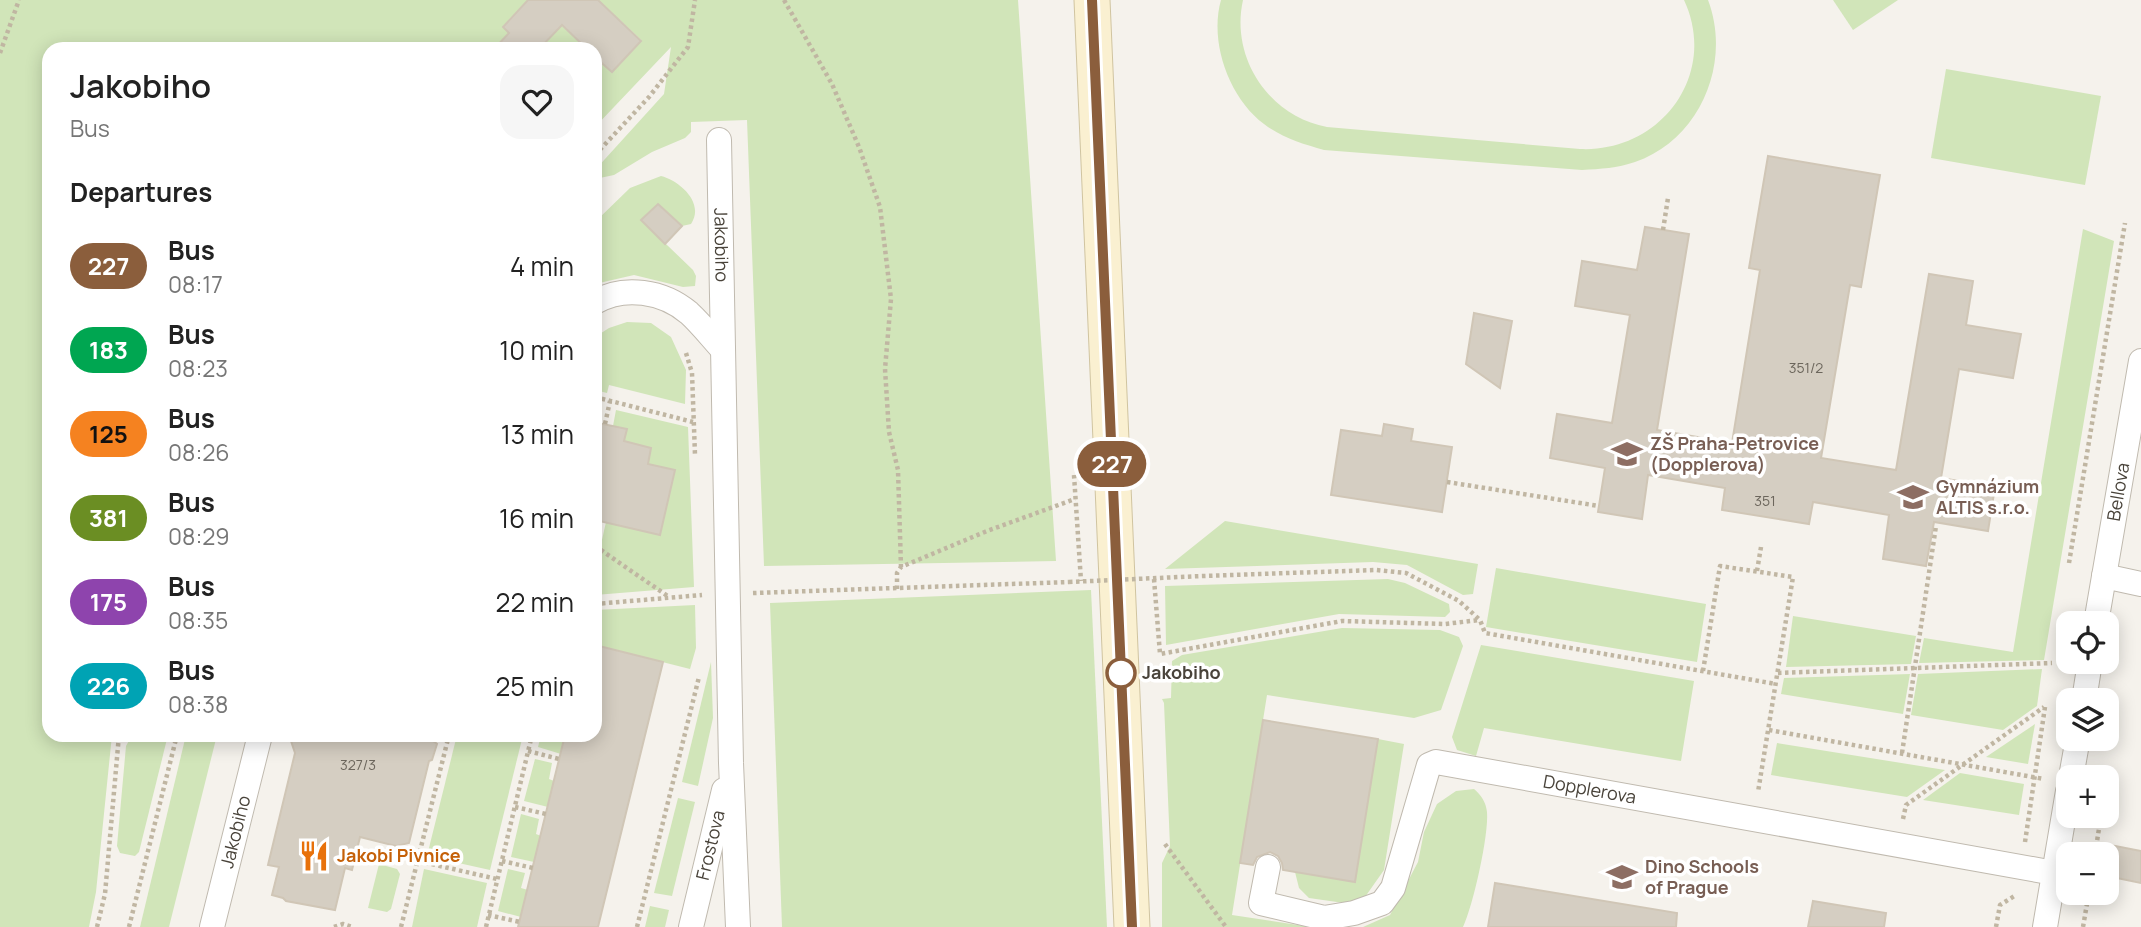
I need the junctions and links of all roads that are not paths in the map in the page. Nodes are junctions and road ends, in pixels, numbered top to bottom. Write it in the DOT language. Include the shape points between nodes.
graph roads {
  1 [pos="1092,0"];
  2 [pos="719,139"];
  3 [pos="602,298"];
  4 [pos="723,350"];
  5 [pos="2141,360"];
  6 [pos="2104,576"];
  7 [pos="2141,584"];
  8 [pos="2098,611"];
  9 [pos="258,742"];
  10 [pos="731,762"];
  11 [pos="2062,828"];
  12 [pos="1268,867"];
  13 [pos="2054,873"];
  14 [pos="212,927"];
  15 [pos="691,927"];
  16 [pos="738,927"];
  17 [pos="1132,927"];
  18 [pos="2045,927"];
  1 -- 17 [label="main road"];
  2 -- 4 [label="street, Jakobiho"];
  3 -- 4 [label="street" via="623,292 659,297 688,313"];
  4 -- 10 [label="street, Jakobiho"];
  5 -- 6 [label="street, Bellova"];
  6 -- 7 [label="street"];
  6 -- 8 [label="street, Bellova"];
  9 -- 14 [label="street, Jakobiho"];
  10 -- 15 [label="street, Frostova"];
  10 -- 16 [label="street, Jakobiho"];
  11 -- 13 [label="street"];
  12 -- 13 [label="street, Dopplerova" via="1261,903 1324,918 1382,902 1393,888 1429,765 1436,762"];
  13 -- 18 [label="street"];
}
